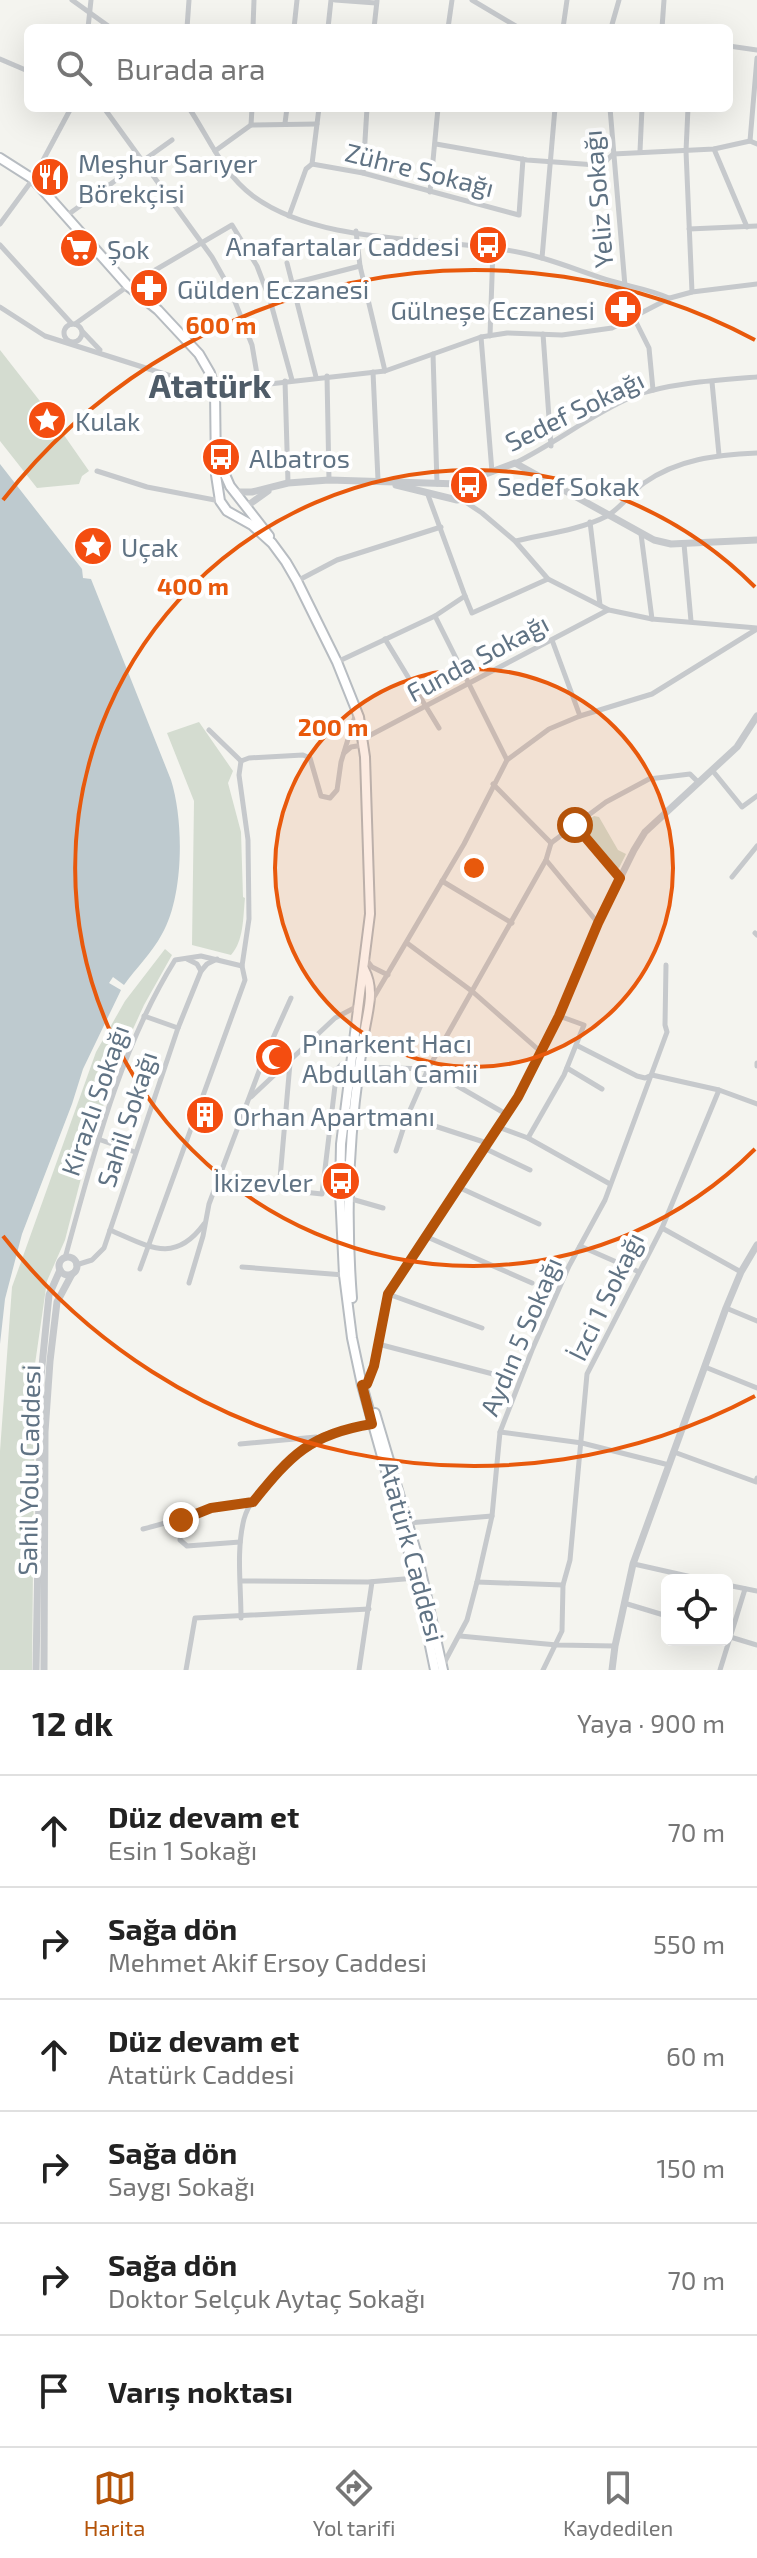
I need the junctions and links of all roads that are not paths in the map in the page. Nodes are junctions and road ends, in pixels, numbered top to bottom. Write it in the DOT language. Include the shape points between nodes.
graph roads {
  1 [pos="72,0"];
  2 [pos="91,0"];
  3 [pos="189,0"];
  4 [pos="254,0"];
  5 [pos="297,0"];
  6 [pos="333,0"];
  7 [pos="452,0"];
  8 [pos="472,0"];
  9 [pos="567,0"];
  10 [pos="619,0"];
  11 [pos="664,0"];
  12 [pos="377,2"];
  13 [pos="90,10"];
  14 [pos="88,24"];
  15 [pos="106,24"];
  16 [pos="187,24"];
  17 [pos="253,24"];
  18 [pos="294,24"];
  19 [pos="329,24"];
  20 [pos="374,24"];
  21 [pos="449,24"];
  22 [pos="512,24"];
  23 [pos="564,24"];
  24 [pos="612,24"];
  25 [pos="662,24"];
  26 [pos="733,47"];
  27 [pos="757,50"];
  28 [pos="757,58"];
  29 [pos="0,59"];
  30 [pos="24,69"];
  31 [pos="755,97"];
  32 [pos="69,112"];
  33 [pos="107,112"];
  34 [pos="191,112"];
  35 [pos="252,112"];
  36 [pos="286,112"];
  37 [pos="318,112"];
  38 [pos="367,112"];
  39 [pos="438,112"];
  40 [pos="555,112"];
  41 [pos="610,112"];
  42 [pos="642,112"];
  43 [pos="688,112"];
  44 [pos="285,123"];
  45 [pos="317,124"];
  46 [pos="251,125"];
  47 [pos="172,140"];
  48 [pos="754,142"];
  49 [pos="436,144"];
  50 [pos="714,149"];
  51 [pos="215,151"];
  52 [pos="640,151"];
  53 [pos="686,151"];
  54 [pos="613,154"];
  55 [pos="0,158"];
  56 [pos="523,159"];
  57 [pos="141,161"];
  58 [pos="550,161"];
  59 [pos="312,164"];
  60 [pos="363,173"];
  61 [pos="33,179"];
  62 [pos="430,192"];
  63 [pos="66,216"];
  64 [pos="289,216"];
  65 [pos="0,224"];
  66 [pos="757,226"];
  67 [pos="747,227"];
  68 [pos="689,229"];
  69 [pos="356,231"];
  70 [pos="201,243"];
  71 [pos="0,245"];
  72 [pos="493,248"];
  73 [pos="542,258"];
  74 [pos="287,263"];
  75 [pos="360,266"];
  76 [pos="294,283"];
  77 [pos="757,284"];
  78 [pos="128,286"];
  79 [pos="625,286"];
  80 [pos="692,292"];
  81 [pos="670,298"];
  82 [pos="0,307"];
  83 [pos="634,318"];
  84 [pos="74,324"];
  85 [pos="81,330"];
  86 [pos="543,334"];
  87 [pos="490,336"];
  88 [pos="481,337"];
  89 [pos="69,342"];
  90 [pos="103,352"];
  91 [pos="433,354"];
  92 [pos="385,371"];
  93 [pos="373,372"];
  94 [pos="327,376"];
  95 [pos="316,377"];
  96 [pos="757,377"];
  97 [pos="288,380"];
  98 [pos="712,382"];
  99 [pos="259,386"];
  100 [pos="215,390"];
  101 [pos="653,390"];
  102 [pos="551,446"];
  103 [pos="757,453"];
  104 [pos="719,455"];
  105 [pos="217,457"];
  106 [pos="515,463"];
  107 [pos="97,471"];
  108 [pos="492,472"];
  109 [pos="329,480"];
  110 [pos="378,480"];
  111 [pos="288,483"];
  112 [pos="459,484"];
  113 [pos="433,485"];
  114 [pos="447,485"];
  115 [pos="273,487"];
  116 [pos="235,492"];
  117 [pos="428,495"];
  118 [pos="447,499"];
  119 [pos="461,499"];
  120 [pos="220,501"];
  121 [pos="247,506"];
  122 [pos="234,515"];
  123 [pos="609,515"];
  124 [pos="590,522"];
  125 [pos="441,527"];
  126 [pos="641,534"];
  127 [pos="757,540"];
  128 [pos="515,541"];
  129 [pos="272,543"];
  130 [pos="684,544"];
  131 [pos="548,579"];
  132 [pos="297,581"];
  133 [pos="465,596"];
  134 [pos="600,605"];
  135 [pos="609,610"];
  136 [pos="435,616"];
  137 [pos="652,619"];
  138 [pos="691,621"];
  139 [pos="757,628"];
  140 [pos="385,639"];
  141 [pos="552,640"];
  142 [pos="337,662"];
  143 [pos="470,685"];
  144 [pos="427,706"];
  145 [pos="356,711"];
  146 [pos="580,716"];
  147 [pos="757,716"];
  148 [pos="439,728"];
  149 [pos="209,730"];
  150 [pos="351,735"];
  151 [pos="364,742"];
  152 [pos="344,754"];
  153 [pos="507,760"];
  154 [pos="241,761"];
  155 [pos="711,770"];
  156 [pos="698,782"];
  157 [pos="493,784"];
  158 [pos="757,796"];
  159 [pos="575,825"];
  160 [pos="551,843"];
  161 [pos="757,846"];
  162 [pos="546,860"];
  163 [pos="732,877"];
  164 [pos="620,878"];
  165 [pos="442,881"];
  166 [pos="512,923"];
  167 [pos="598,923"];
  168 [pos="407,943"];
  169 [pos="365,958"];
  170 [pos="187,959"];
  171 [pos="218,959"];
  172 [pos="666,965"];
  173 [pos="242,966"];
  174 [pos="364,969"];
  175 [pos="378,970"];
  176 [pos="201,971"];
  177 [pos="388,975"];
  178 [pos="473,992"];
  179 [pos="291,998"];
  180 [pos="370,1005"];
  181 [pos="359,1006"];
  182 [pos="144,1016"];
  183 [pos="559,1016"];
  184 [pos="178,1028"];
  185 [pos="578,1046"];
  186 [pos="541,1052"];
  187 [pos="290,1062"];
  188 [pos="354,1067"];
  189 [pos="567,1068"];
  190 [pos="428,1069"];
  191 [pos="652,1075"];
  192 [pos="602,1089"];
  193 [pos="719,1090"];
  194 [pos="249,1099"];
  195 [pos="757,1104"];
  196 [pos="506,1114"];
  197 [pos="407,1117"];
  198 [pos="498,1127"];
  199 [pos="528,1138"];
  200 [pos="98,1139"];
  201 [pos="486,1146"];
  202 [pos="396,1151"];
  203 [pos="135,1152"];
  204 [pos="530,1170"];
  205 [pos="219,1183"];
  206 [pos="610,1184"];
  207 [pos="458,1187"];
  208 [pos="279,1190"];
  209 [pos="347,1198"];
  210 [pos="383,1208"];
  211 [pos="206,1221"];
  212 [pos="539,1224"];
  213 [pos="662,1228"];
  214 [pos="110,1230"];
  215 [pos="424,1236"];
  216 [pos="757,1245"];
  217 [pos="580,1246"];
  218 [pos="149,1248"];
  219 [pos="65,1258"];
  220 [pos="76,1265"];
  221 [pos="242,1267"];
  222 [pos="140,1269"];
  223 [pos="60,1270"];
  224 [pos="637,1271"];
  225 [pos="741,1272"];
  226 [pos="72,1274"];
  227 [pos="344,1275"];
  228 [pos="189,1283"];
  229 [pos="532,1283"];
  230 [pos="388,1294"];
  231 [pos="726,1308"];
  232 [pos="757,1321"];
  233 [pos="482,1328"];
  234 [pos="378,1344"];
  235 [pos="374,1366"];
  236 [pos="705,1367"];
  237 [pos="361,1373"];
  238 [pos="493,1374"];
  239 [pos="364,1384"];
  240 [pos="757,1388"];
  241 [pos="372,1424"];
  242 [pos="500,1432"];
  243 [pos="321,1436"];
  244 [pos="582,1443"];
  245 [pos="240,1444"];
  246 [pos="674,1452"];
  247 [pos="669,1465"];
  248 [pos="757,1478"];
  249 [pos="253,1502"];
  250 [pos="492,1516"];
  251 [pos="181,1520"];
  252 [pos="408,1523"];
  253 [pos="143,1529"];
  254 [pos="240,1542"];
  255 [pos="633,1564"];
  256 [pos="678,1574"];
  257 [pos="416,1578"];
  258 [pos="241,1581"];
  259 [pos="372,1582"];
  260 [pos="477,1582"];
  261 [pos="563,1585"];
  262 [pos="733,1586"];
  263 [pos="745,1589"];
  264 [pos="757,1591"];
  265 [pos="624,1603"];
  266 [pos="369,1609"];
  267 [pos="661,1614"];
  268 [pos="241,1618"];
  269 [pos="733,1624"];
  270 [pos="460,1636"];
  271 [pos="733,1637"];
  272 [pos="557,1645"];
  273 [pos="757,1645"];
  274 [pos="615,1646"];
  275 [pos="726,1646"];
  276 [pos="438,1667"];
  277 [pos="36,1670"];
  278 [pos="44,1670"];
  279 [pos="186,1670"];
  280 [pos="359,1670"];
  281 [pos="428,1670"];
  282 [pos="543,1670"];
  283 [pos="612,1670"];
  284 [pos="720,1670"];
  1 -- 13 [label="street"];
  2 -- 13 [label="street"];
  3 -- 16 [label="street"];
  4 -- 17 [label="street"];
  5 -- 18 [label="street"];
  6 -- 12 [label="street"];
  6 -- 19 [label="street"];
  7 -- 21 [label="street"];
  8 -- 22 [label="street"];
  9 -- 23 [label="street"];
  10 -- 24 [label="street"];
  11 -- 25 [label="street"];
  12 -- 20 [label="street"];
  13 -- 14 [label="street"];
  13 -- 15 [label="street"];
  26 -- 27 [label="street"];
  28 -- 31 [label="street"];
  29 -- 30 [label="street"];
  31 -- 48 [label="street"];
  32 -- 61 [label="street"];
  33 -- 57 [label="street"];
  34 -- 51 [label="street"];
  35 -- 46 [label="street"];
  36 -- 44 [label="street"];
  37 -- 45 [label="street"];
  38 -- 60 [label="street"];
  39 -- 49 [label="street"];
  40 -- 58 [label="street"];
  41 -- 54 [label="street, Yeliz Sokağı"];
  42 -- 52 [label="street"];
  43 -- 53 [label="street"];
  44 -- 45 [label="street"];
  44 -- 46 [label="street"];
  45 -- 59 [label="street"];
  46 -- 51 [label="street"];
  47 -- 57 [label="street"];
  48 -- 50 [label="street"];
  49 -- 56 [label="street"];
  49 -- 62 [label="street"];
  50 -- 53 [label="street"];
  50 -- 67 [label="street"];
  51 -- 64 [label="street" via="250,194"];
  52 -- 53 [label="street"];
  52 -- 54 [label="street"];
  53 -- 68 [label="street"];
  54 -- 58 [label="street" via="596,165"];
  54 -- 79 [label="street, Yeliz Sokağı"];
  55 -- 61 [label="main road"];
  56 -- 58 [label="street"];
  56 -- 62 [label="street, Zühre Sokağı" via="519,215"];
  57 -- 63 [label="street"];
  57 -- 70 [label="street"];
  58 -- 73 [label="street"];
  59 -- 60 [label="street, Zühre Sokağı"];
  59 -- 64 [label="street"];
  60 -- 62 [label="street, Zühre Sokağı"];
  61 -- 63 [label="main road"];
  61 -- 65 [label="street"];
  63 -- 78 [label="main road"];
  64 -- 69 [label="street"];
  66 -- 67 [label="street"];
  67 -- 68 [label="street"];
  68 -- 80 [label="street"];
  69 -- 72 [label="street"];
  69 -- 75 [label="street"];
  70 -- 78 [label="street"];
  70 -- 97 [label="street" via="232,225 270,300"];
  70 -- 99 [label="street" via="230,289 252,345"];
  71 -- 84 [label="street"];
  72 -- 73 [label="street"];
  72 -- 87 [label="street"];
  73 -- 79 [label="street"];
  74 -- 76 [label="street"];
  75 -- 76 [label="street"];
  75 -- 92 [label="street"];
  76 -- 95 [label="street"];
  77 -- 80 [label="street"];
  78 -- 84 [label="street"];
  78 -- 100 [label="main road" via="199,354"];
  79 -- 81 [label="street"];
  80 -- 81 [label="street"];
  81 -- 83 [label="street"];
  82 -- 89 [label="street" via="45,336"];
  83 -- 86 [label="street" via="612,328"];
  83 -- 101 [label="street" via="649,348"];
  84 -- 85 [label="street"];
  84 -- 89 [label="street" via="64,332"];
  85 -- 89 [label="street" via="78,341"];
  85 -- 90 [label="street"];
  86 -- 87 [label="street"];
  86 -- 102 [label="street"];
  87 -- 88 [label="street"];
  88 -- 91 [label="street"];
  88 -- 108 [label="street"];
  89 -- 90 [label="street"];
  90 -- 100 [label="street"];
  91 -- 92 [label="street"];
  91 -- 113 [label="street"];
  92 -- 93 [label="street"];
  93 -- 94 [label="street"];
  93 -- 110 [label="street"];
  94 -- 95 [label="street"];
  94 -- 109 [label="street"];
  95 -- 97 [label="street"];
  96 -- 98 [label="street, Sedef Sokağı"];
  97 -- 99 [label="street"];
  97 -- 111 [label="street"];
  98 -- 101 [label="street, Sedef Sokağı"];
  98 -- 104 [label="street"];
  99 -- 100 [label="street"];
  100 -- 105 [label="main road"];
  101 -- 102 [label="street, Sedef Sokağı" via="606,411"];
  102 -- 106 [label="street, Sedef Sokağı"];
  103 -- 104 [label="street"];
  104 -- 123 [label="street" via="663,470"];
  105 -- 116 [label="main road"];
  105 -- 120 [label="main road"];
  106 -- 108 [label="street, Sedef Sokağı"];
  106 -- 123 [label="street"];
  107 -- 120 [label="street"];
  108 -- 112 [label="street, Sedef Sokağı"];
  109 -- 110 [label="street"];
  109 -- 111 [label="street"];
  110 -- 113 [label="street"];
  110 -- 117 [label="street"];
  111 -- 115 [label="street"];
  112 -- 114 [label="street"];
  112 -- 119 [label="street"];
  113 -- 114 [label="street"];
  113 -- 117 [label="street"];
  114 -- 118 [label="street"];
  115 -- 116 [label="street"];
  115 -- 121 [label="street"];
  116 -- 120 [label="main road"];
  116 -- 121 [label="main road"];
  117 -- 118 [label="street"];
  117 -- 125 [label="street"];
  118 -- 119 [label="street"];
  119 -- 128 [label="street"];
  120 -- 122 [label="main road"];
  121 -- 122 [label="main road"];
  121 -- 129 [label="main road"];
  122 -- 129 [label="main road"];
  123 -- 124 [label="street"];
  123 -- 126 [label="street"];
  124 -- 128 [label="street"];
  124 -- 134 [label="street"];
  125 -- 132 [label="street" via="337,560"];
  125 -- 133 [label="street"];
  126 -- 130 [label="street"];
  126 -- 137 [label="street"];
  127 -- 130 [label="street"];
  128 -- 131 [label="street"];
  129 -- 132 [label="main road"];
  130 -- 138 [label="street"];
  131 -- 133 [label="street" via="472,613"];
  131 -- 134 [label="street"];
  132 -- 142 [label="main road"];
  133 -- 136 [label="street"];
  134 -- 135 [label="street"];
  135 -- 137 [label="street"];
  135 -- 141 [label="street, Funda Sokağı"];
  136 -- 140 [label="street"];
  136 -- 143 [label="street"];
  137 -- 138 [label="street"];
  138 -- 139 [label="street"];
  139 -- 146 [label="street" via="652,694"];
  140 -- 142 [label="street"];
  140 -- 144 [label="street"];
  141 -- 143 [label="street, Funda Sokağı"];
  141 -- 146 [label="street"];
  142 -- 145 [label="main road"];
  143 -- 144 [label="street, Funda Sokağı"];
  143 -- 153 [label="street"];
  144 -- 148 [label="street"];
  144 -- 151 [label="street, Funda Sokağı"];
  145 -- 150 [label="street"];
  145 -- 151 [label="main road"];
  146 -- 153 [label="street" via="549,729"];
  147 -- 155 [label="street" via="737,747"];
  149 -- 154 [label="street"];
  150 -- 151 [label="street"];
  150 -- 152 [label="street"];
  151 -- 152 [label="street, Funda Sokağı"];
  151 -- 169 [label="main road" via="370,914"];
  152 -- 154 [label="street" via="337,790 325,799 317,790 310,758"];
  153 -- 157 [label="street"];
  154 -- 173 [label="street" via="249,919"];
  155 -- 156 [label="street"];
  155 -- 158 [label="street" via="742,807"];
  156 -- 159 [label="street" via="690,774 649,779"];
  156 -- 164 [label="street" via="645,832"];
  157 -- 160 [label="street"];
  157 -- 165 [label="street"];
  159 -- 160 [label="street"];
  159 -- 164 [label="street"];
  160 -- 162 [label="street"];
  161 -- 163 [label="street"];
  162 -- 166 [label="street"];
  162 -- 167 [label="street"];
  164 -- 167 [label="street"];
  165 -- 166 [label="street"];
  165 -- 168 [label="street"];
  166 -- 178 [label="street"];
  167 -- 183 [label="street"];
  168 -- 177 [label="street"];
  168 -- 178 [label="street"];
  169 -- 174 [label="main road"];
  169 -- 175 [label="street"];
  170 -- 171 [label="street"];
  170 -- 176 [label="street"];
  170 -- 182 [label="street, Kirazlı Sokağı" via="175,960"];
  171 -- 173 [label="street"];
  171 -- 176 [label="street"];
  172 -- 191 [label="street, Aydın 5 Sokağı" via="667,1032"];
  173 -- 218 [label="street" via="245,980"];
  174 -- 175 [label="street"];
  174 -- 180 [label="main road"];
  174 -- 181 [label="main road, Atatürk Caddesi"];
  175 -- 177 [label="street"];
  176 -- 184 [label="street, Sahil Sokağı"];
  177 -- 180 [label="street"];
  178 -- 186 [label="street"];
  178 -- 190 [label="street"];
  179 -- 194 [label="street"];
  180 -- 181 [label="main road"];
  180 -- 188 [label="main road, Atatürk Caddesi"];
  181 -- 187 [label="street" via="335,1018"];
  181 -- 188 [label="main road, Atatürk Caddesi"];
  182 -- 184 [label="street"];
  182 -- 200 [label="street, Kirazlı Sokağı"];
  183 -- 185 [label="street" via="584,1025"];
  183 -- 186 [label="street"];
  184 -- 203 [label="street, Sahil Sokağı"];
  185 -- 189 [label="street"];
  185 -- 191 [label="street" via="637,1076"];
  186 -- 196 [label="street"];
  187 -- 194 [label="street"];
  187 -- 208 [label="street"];
  188 -- 190 [label="street"];
  188 -- 208 [label="street" via="342,1064 337,1069 322,1194"];
  188 -- 209 [label="main road, Atatürk Caddesi"];
  188 -- 227 [label="main road, Atatürk Caddesi" via="341,1168"];
  189 -- 192 [label="street"];
  189 -- 199 [label="street"];
  190 -- 196 [label="street"];
  190 -- 197 [label="street"];
  191 -- 193 [label="street"];
  191 -- 206 [label="street, Aydın 5 Sokağı"];
  193 -- 195 [label="street"];
  193 -- 213 [label="street, İzci 1 Sokağı"];
  194 -- 205 [label="street"];
  196 -- 198 [label="street"];
  197 -- 201 [label="street"];
  197 -- 202 [label="street"];
  198 -- 199 [label="street"];
  198 -- 201 [label="street"];
  199 -- 206 [label="street"];
  200 -- 203 [label="street"];
  200 -- 219 [label="street, Kirazlı Sokağı"];
  201 -- 204 [label="street"];
  201 -- 207 [label="street"];
  203 -- 214 [label="street, Sahil Sokağı"];
  205 -- 208 [label="street"];
  205 -- 211 [label="street"];
  206 -- 217 [label="street, Aydın 5 Sokağı"];
  207 -- 212 [label="street"];
  207 -- 215 [label="street"];
  209 -- 210 [label="street"];
  209 -- 237 [label="main road, Atatürk Caddesi"];
  211 -- 218 [label="street" via="171,1250"];
  211 -- 228 [label="street"];
  213 -- 224 [label="street, İzci 1 Sokağı"];
  213 -- 225 [label="street"];
  214 -- 218 [label="street"];
  214 -- 220 [label="street, Sahil Sokağı" via="99,1255"];
  215 -- 229 [label="street"];
  215 -- 230 [label="street"];
  216 -- 225 [label="street"];
  217 -- 224 [label="street"];
  217 -- 242 [label="street, Aydın 5 Sokağı"];
  218 -- 222 [label="street"];
  219 -- 220 [label="street"];
  219 -- 223 [label="street"];
  220 -- 226 [label="street"];
  221 -- 227 [label="street"];
  223 -- 226 [label="street"];
  223 -- 277 [label="street, Sahil Yolu Caddesi" via="46,1313 41,1376"];
  224 -- 244 [label="street, İzci 1 Sokağı" via="587,1374"];
  225 -- 231 [label="street"];
  226 -- 278 [label="street, Sahil Yolu Caddesi" via="57,1302 50,1361"];
  227 -- 237 [label="main road, Atatürk Caddesi"];
  230 -- 233 [label="street"];
  230 -- 234 [label="street"];
  231 -- 232 [label="street"];
  231 -- 236 [label="street"];
  234 -- 235 [label="street"];
  234 -- 238 [label="street"];
  235 -- 237 [label="street"];
  235 -- 239 [label="street"];
  236 -- 240 [label="street"];
  236 -- 246 [label="street"];
  237 -- 239 [label="main road, Atatürk Caddesi"];
  239 -- 241 [label="main road, Atatürk Caddesi"];
  239 -- 252 [label="main road, Atatürk Caddesi"];
  241 -- 243 [label="street"];
  241 -- 257 [label="main road, Atatürk Caddesi"];
  242 -- 244 [label="street"];
  242 -- 250 [label="street, Aydın 5 Sokağı"];
  243 -- 245 [label="street"];
  243 -- 249 [label="street" via="283,1465"];
  244 -- 247 [label="street"];
  244 -- 261 [label="street, İzci 1 Sokağı"];
  246 -- 247 [label="street"];
  246 -- 248 [label="street" via="756,1482"];
  247 -- 255 [label="street"];
  249 -- 251 [label="street" via="211,1508"];
  249 -- 254 [label="street"];
  250 -- 252 [label="street"];
  250 -- 260 [label="street, Aydın 5 Sokağı"];
  251 -- 253 [label="street"];
  251 -- 254 [label="street" via="180,1540 187,1546"];
  252 -- 276 [label="main road, Atatürk Caddesi"];
  254 -- 258 [label="street"];
  255 -- 256 [label="street"];
  255 -- 265 [label="street"];
  257 -- 259 [label="street"];
  257 -- 276 [label="main road, Atatürk Caddesi"];
  258 -- 259 [label="street"];
  258 -- 268 [label="street"];
  259 -- 266 [label="street"];
  260 -- 261 [label="street"];
  260 -- 270 [label="street, Aydın 5 Sokağı"];
  261 -- 272 [label="street, İzci 1 Sokağı"];
  262 -- 263 [label="street"];
  263 -- 264 [label="street"];
  263 -- 269 [label="street"];
  265 -- 267 [label="street"];
  265 -- 274 [label="street"];
  266 -- 268 [label="street"];
  266 -- 280 [label="street"];
  268 -- 279 [label="street" via="195,1618"];
  270 -- 272 [label="street"];
  270 -- 276 [label="street, Aydın 5 Sokağı"];
  271 -- 273 [label="street"];
  272 -- 274 [label="street"];
  272 -- 282 [label="street, İzci 1 Sokağı"];
  274 -- 283 [label="street"];
  275 -- 284 [label="street"];
  276 -- 281 [label="street, Aydın 5 Sokağı"];
}
